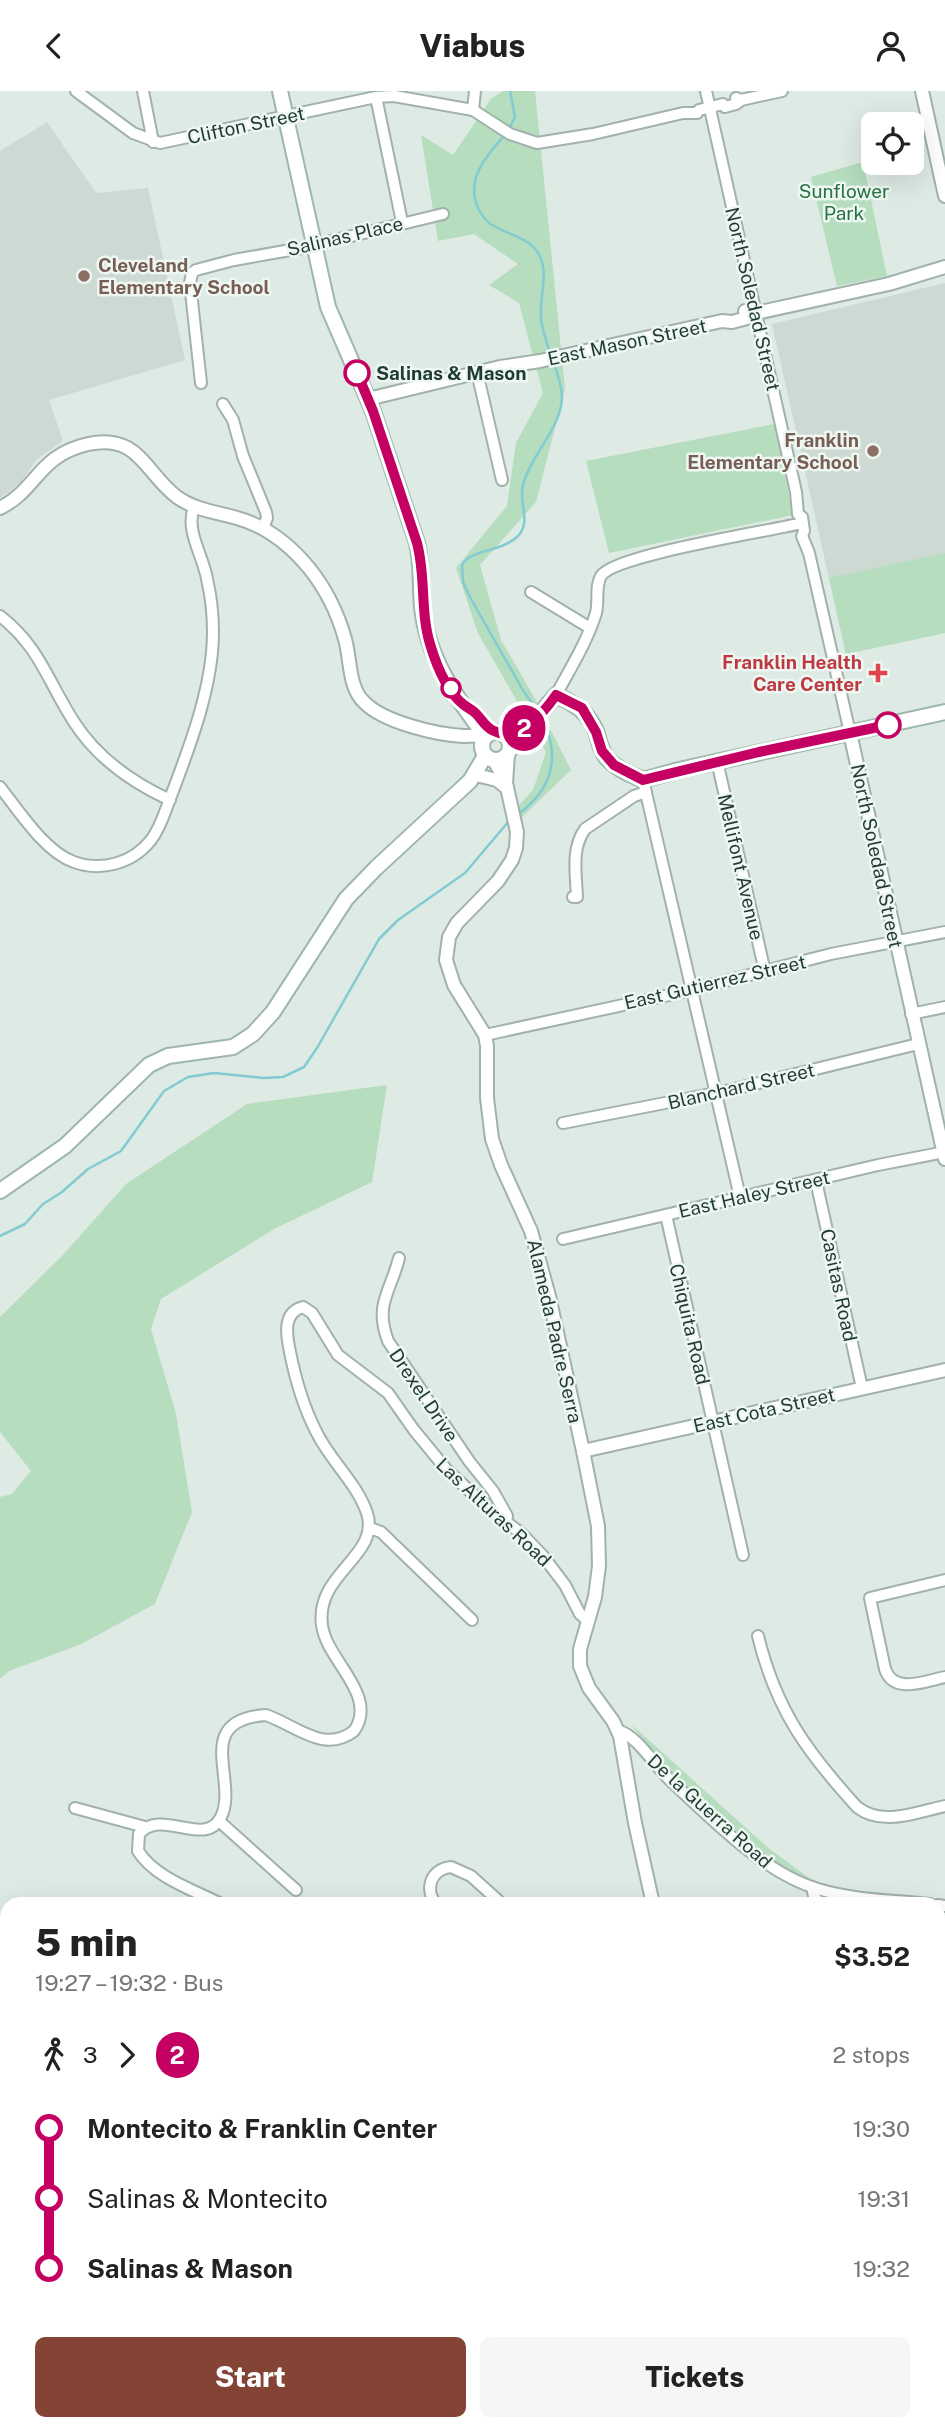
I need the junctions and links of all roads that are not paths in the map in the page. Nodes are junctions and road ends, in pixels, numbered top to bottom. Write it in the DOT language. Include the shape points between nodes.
graph roads {
  1 [pos="76,91"];
  2 [pos="143,91"];
  3 [pos="280,91"];
  4 [pos="475,91"];
  5 [pos="706,91"];
  6 [pos="782,91"];
  7 [pos="922,91"];
  8 [pos="376,97"];
  9 [pos="704,108"];
  10 [pos="472,110"];
  11 [pos="286,116"];
  12 [pos="153,142"];
  13 [pos="945,195"];
  14 [pos="443,213"];
  15 [pos="402,222"];
  16 [pos="315,244"];
  17 [pos="945,267"];
  18 [pos="925,275"];
  19 [pos="945,275"];
  20 [pos="753,313"];
  21 [pos="477,372"];
  22 [pos="201,383"];
  23 [pos="368,399"];
  24 [pos="223,404"];
  25 [pos="502,480"];
  26 [pos="194,507"];
  27 [pos="0,508"];
  28 [pos="803,524"];
  29 [pos="263,528"];
  30 [pos="531,592"];
  31 [pos="0,616"];
  32 [pos="590,628"];
  33 [pos="556,695"];
  34 [pos="464,705"];
  35 [pos="945,712"];
  36 [pos="473,722"];
  37 [pos="850,733"];
  38 [pos="464,736"];
  39 [pos="494,747"];
  40 [pos="717,761"];
  41 [pos="475,779"];
  42 [pos="507,785"];
  43 [pos="644,786"];
  44 [pos="0,787"];
  45 [pos="170,800"];
  46 [pos="573,897"];
  47 [pos="945,932"];
  48 [pos="896,942"];
  49 [pos="765,972"];
  50 [pos="693,989"];
  51 [pos="945,1007"];
  52 [pos="911,1014"];
  53 [pos="485,1035"];
  54 [pos="918,1044"];
  55 [pos="716,1092"];
  56 [pos="563,1123"];
  57 [pos="944,1154"];
  58 [pos="816,1181"];
  59 [pos="0,1191"];
  60 [pos="740,1197"];
  61 [pos="666,1215"];
  62 [pos="563,1239"];
  63 [pos="400,1258"];
  64 [pos="945,1370"];
  65 [pos="862,1388"];
  66 [pos="712,1422"];
  67 [pos="583,1451"];
  68 [pos="506,1521"];
  69 [pos="370,1528"];
  70 [pos="743,1555"];
  71 [pos="945,1580"];
  72 [pos="472,1620"];
  73 [pos="588,1621"];
  74 [pos="758,1636"];
  75 [pos="945,1677"];
  76 [pos="619,1731"];
  77 [pos="945,1805"];
  78 [pos="75,1808"];
  79 [pos="219,1821"];
  80 [pos="145,1827"];
  81 [pos="812,1887"];
  82 [pos="296,1890"];
  83 [pos="206,1897"];
  84 [pos="431,1897"];
  85 [pos="494,1897"];
  86 [pos="651,1897"];
  87 [pos="815,1897"];
  88 [pos="867,1897"];
  1 -- 12 [label="street" via="117,124"];
  2 -- 12 [label="street"];
  3 -- 11 [label="main road"];
  4 -- 10 [label="street"];
  5 -- 9 [label="street, North Soledad Street"];
  6 -- 9 [label="street" via="723,100 723,104"];
  7 -- 13 [label="street"];
  8 -- 10 [label="street, Clifton Street"];
  8 -- 11 [label="street, Clifton Street"];
  8 -- 15 [label="street"];
  9 -- 10 [label="street" via="537,143 520,139"];
  9 -- 20 [label="street, North Soledad Street"];
  11 -- 12 [label="street, Clifton Street"];
  11 -- 16 [label="main road"];
  14 -- 15 [label="street, Salinas Place"];
  15 -- 16 [label="street, Salinas Place"];
  16 -- 22 [label="street, Salinas Place" via="212,265 192,274"];
  16 -- 23 [label="main road" via="332,318"];
  17 -- 18 [label="street, East Mason Street"];
  18 -- 19 [label="street, East Mason Street"];
  18 -- 20 [label="street, East Mason Street"];
  20 -- 21 [label="street, East Mason Street"];
  20 -- 28 [label="street, North Soledad Street" via="800,496"];
  21 -- 23 [label="street, East Mason Street"];
  21 -- 25 [label="street"];
  23 -- 34 [label="main road" via="421,559 422,607 430,644 446,681"];
  24 -- 29 [label="street" via="233,419 266,512"];
  26 -- 27 [label="street" via="170,491 135,452 106,443 59,455"];
  26 -- 29 [label="street"];
  26 -- 45 [label="street" via="191,527 208,579 212,654 195,729"];
  28 -- 32 [label="street" via="611,566 599,580"];
  28 -- 37 [label="street, North Soledad Street" via="812,547 809,553"];
  29 -- 38 [label="street" via="299,557 326,593 343,633 361,700 388,719"];
  30 -- 32 [label="street"];
  31 -- 45 [label="street" via="32,647 93,747 123,774"];
  32 -- 33 [label="street"];
  33 -- 39 [label="main road" via="528,726"];
  33 -- 43 [label="main road" via="582,708 602,751"];
  34 -- 36 [label="main road"];
  34 -- 39 [label="main road" via="473,711"];
  35 -- 37 [label="main road"];
  36 -- 38 [label="street"];
  36 -- 39 [label="main road"];
  37 -- 40 [label="main road"];
  37 -- 48 [label="street, North Soledad Street"];
  38 -- 39 [label="street"];
  39 -- 41 [label="main road"];
  39 -- 42 [label="street, Alameda Padre Serra"];
  40 -- 43 [label="main road"];
  40 -- 49 [label="street, Mellifont Avenue"];
  41 -- 42 [label="street"];
  41 -- 59 [label="main road" via="355,889 273,1012 248,1038 238,1045 177,1054 149,1065 65,1146"];
  42 -- 53 [label="street, Alameda Padre Serra" via="517,832 515,853 498,881 461,918 449,937 446,953 450,977"];
  43 -- 46 [label="street" via="585,828 575,854 578,897"];
  43 -- 50 [label="street"];
  44 -- 45 [label="street" via="56,852 75,863 94,866 123,861 140,851 156,834"];
  47 -- 48 [label="street, East Gutierrez Street"];
  48 -- 49 [label="street, East Gutierrez Street"];
  48 -- 52 [label="street, North Soledad Street"];
  49 -- 50 [label="street, East Gutierrez Street"];
  50 -- 53 [label="street, East Gutierrez Street"];
  50 -- 55 [label="street"];
  51 -- 52 [label="street"];
  52 -- 54 [label="street, North Soledad Street"];
  53 -- 67 [label="street, Alameda Padre Serra" via="492,1139 535,1245"];
  54 -- 55 [label="street, Blanchard Street"];
  54 -- 57 [label="street, North Soledad Street"];
  55 -- 56 [label="street, Blanchard Street"];
  55 -- 60 [label="street"];
  57 -- 58 [label="street, East Haley Street"];
  58 -- 60 [label="street, East Haley Street"];
  58 -- 65 [label="street, Casitas Road"];
  60 -- 61 [label="street, East Haley Street"];
  61 -- 62 [label="street, East Haley Street"];
  61 -- 66 [label="street, Chiquita Road"];
  63 -- 68 [label="street, Drexel Drive" via="383,1303 388,1341 493,1491"];
  64 -- 65 [label="street, East Cota Street"];
  65 -- 66 [label="street, East Cota Street"];
  66 -- 67 [label="street, East Cota Street"];
  66 -- 70 [label="street, Chiquita Road"];
  67 -- 73 [label="street, Alameda Padre Serra" via="598,1526 599,1566"];
  68 -- 69 [label="street, Las Alturas Road" via="446,1469 388,1393 338,1355 312,1313 299,1308 292,1313 287,1331 300,1397 319,1437 365,1508"];
  68 -- 73 [label="street, Las Alturas Road" via="549,1562"];
  69 -- 72 [label="street" via="381,1532"];
  69 -- 79 [label="street" via="363,1546 328,1590 322,1608 326,1641 360,1703 357,1727 331,1742 266,1715 238,1723 222,1746 225,1801"];
  71 -- 75 [label="street" via="870,1598 884,1669 890,1678 904,1685"];
  73 -- 76 [label="street, Alameda Padre Serra" via="580,1666 589,1688"];
  74 -- 77 [label="street" via="772,1686 794,1728 853,1803 881,1818"];
  76 -- 81 [label="street, De la Guerra Road" via="631,1736 662,1773 761,1860"];
  76 -- 86 [label="street, Alameda Padre Serra"];
  78 -- 80 [label="street"];
  79 -- 80 [label="street" via="205,1829 160,1823"];
  79 -- 82 [label="street"];
  80 -- 83 [label="street" via="137,1844 141,1856"];
  81 -- 87 [label="street"];
  81 -- 88 [label="street, De la Guerra Road"];
  84 -- 85 [label="street" via="430,1882 440,1870 451,1867 471,1876"];
}
